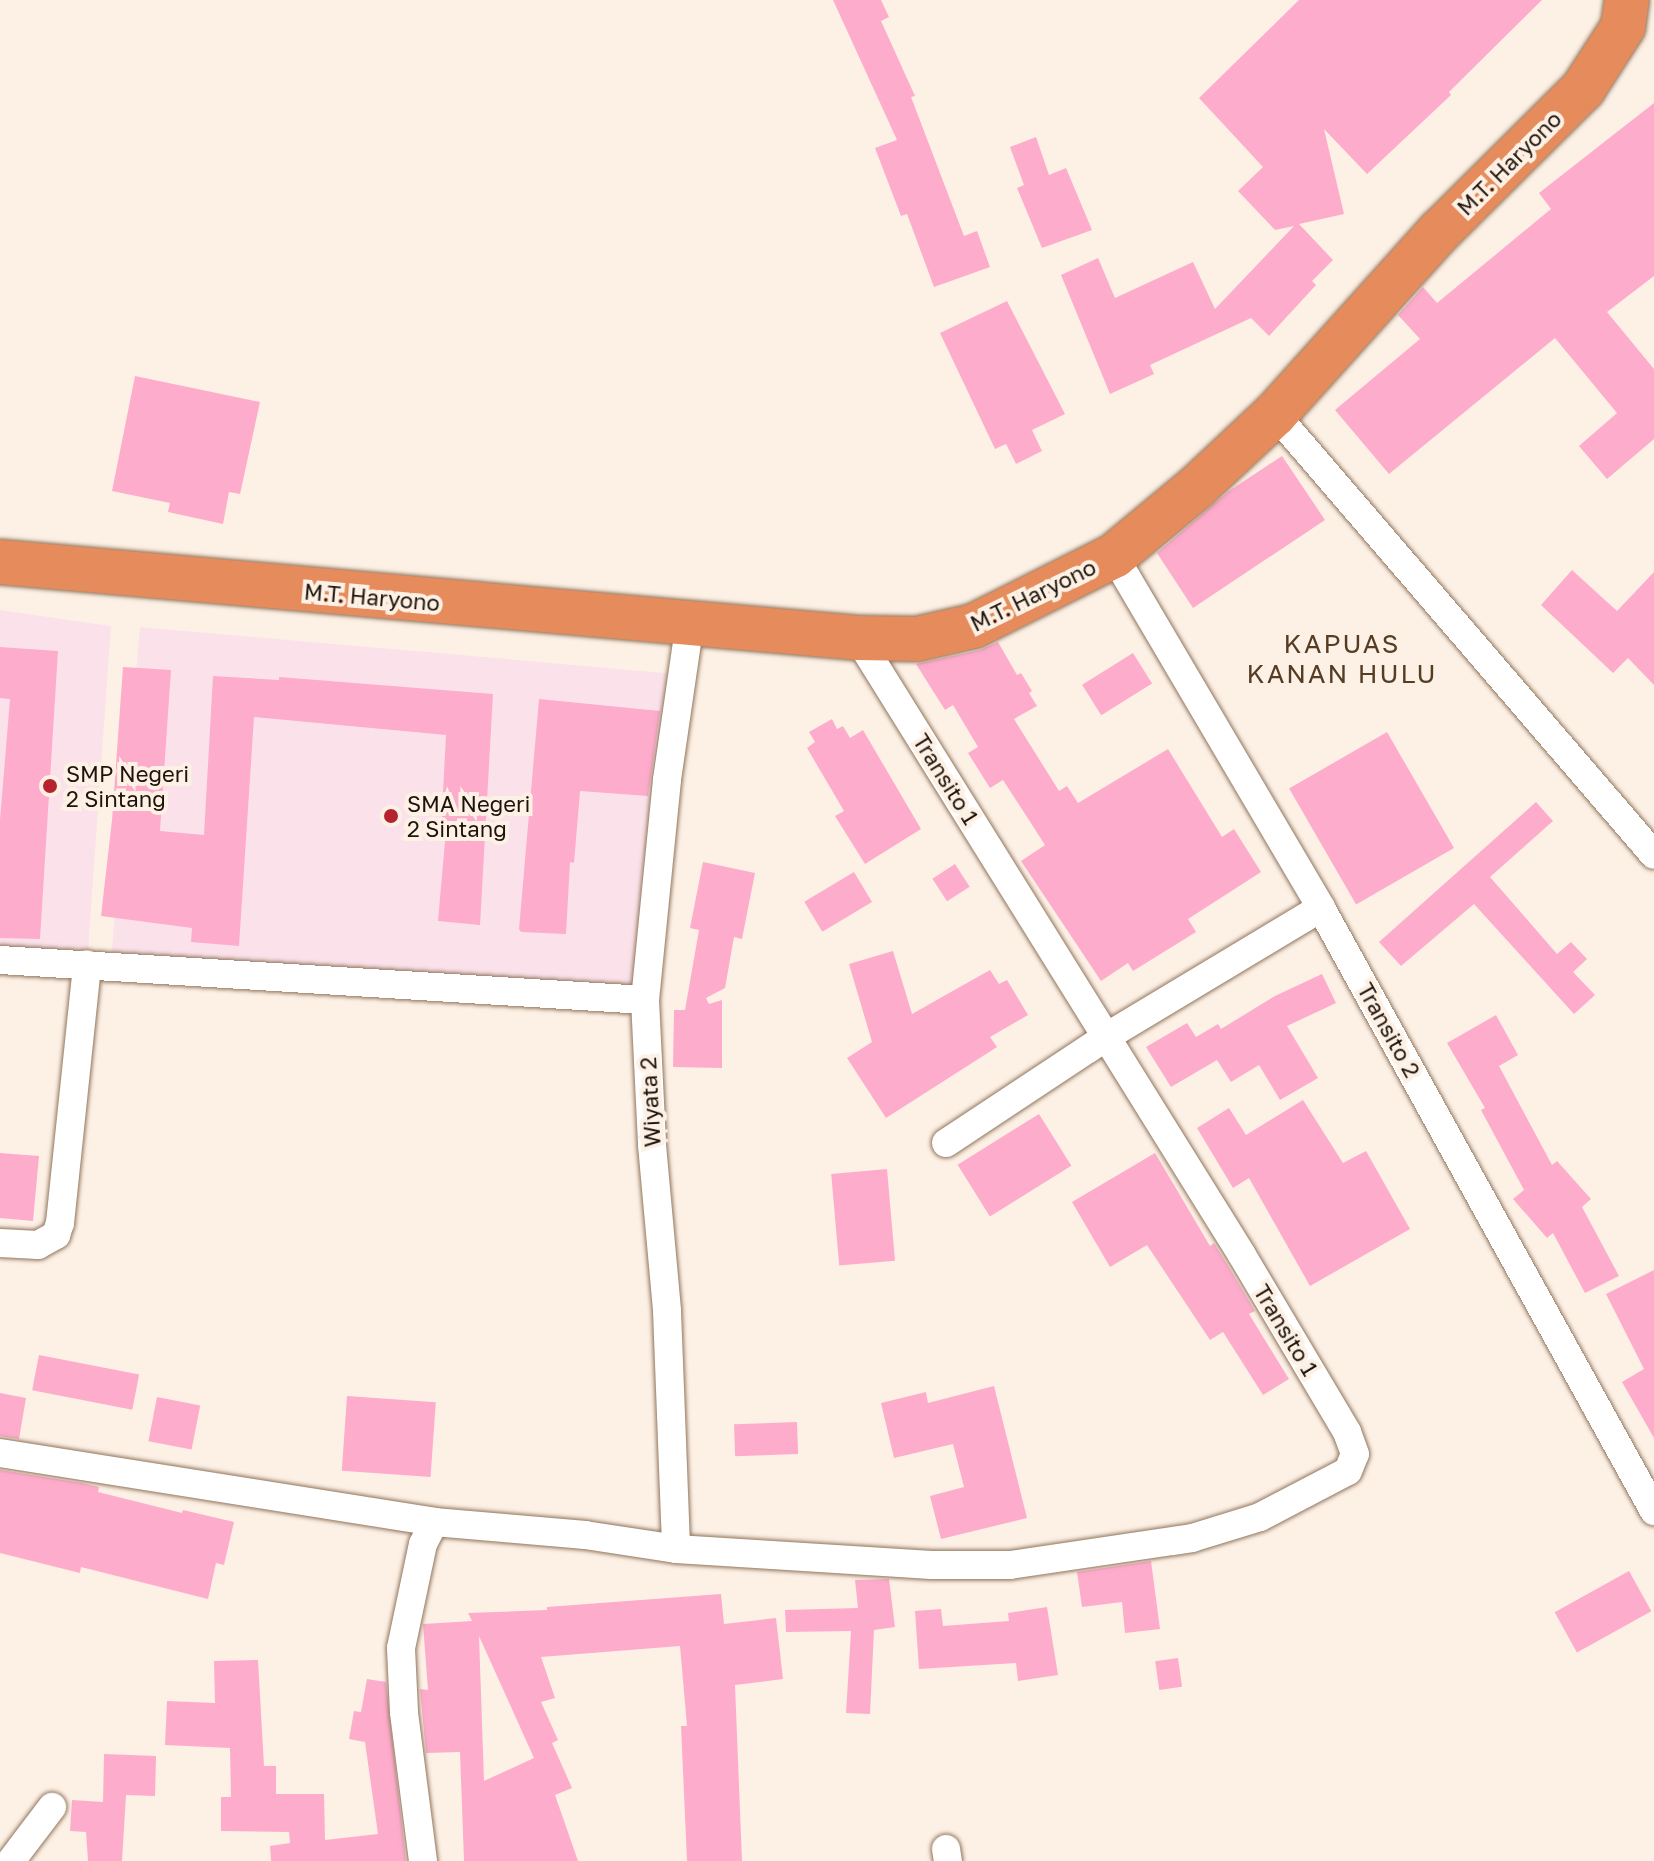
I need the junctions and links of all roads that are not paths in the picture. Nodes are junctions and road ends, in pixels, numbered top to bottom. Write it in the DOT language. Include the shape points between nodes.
graph roads {
  1 [pos="1627,0"];
  2 [pos="1275,414"];
  3 [pos="1114,556"];
  4 [pos="0,562"];
  5 [pos="690,622"];
  6 [pos="858,638"];
  7 [pos="1654,855"];
  8 [pos="1321,908"];
  9 [pos="0,960"];
  10 [pos="87,964"];
  11 [pos="645,1000"];
  12 [pos="1106,1037"];
  13 [pos="946,1143"];
  14 [pos="0,1243"];
  15 [pos="0,1453"];
  16 [pos="1645,1468"];
  17 [pos="1654,1511"];
  18 [pos="434,1522"];
  19 [pos="676,1549"];
  20 [pos="52,1807"];
  21 [pos="11,1861"];
  22 [pos="423,1861"];
  1 -- 2 [label="highway, M.T. Haryono" via="1623,27 1583,89 1440,231"];
  2 -- 3 [label="highway, M.T. Haryono"];
  2 -- 7 [label="street"];
  3 -- 6 [label="highway, M.T. Haryono" via="1042,595 947,635"];
  3 -- 8 [label="street, Transito 2"];
  4 -- 5 [label="highway, M.T. Haryono"];
  5 -- 6 [label="highway, M.T. Haryono"];
  5 -- 11 [label="street, Wiyata 2" via="667,780"];
  6 -- 12 [label="street, Transito 1"];
  8 -- 12 [label="street"];
  8 -- 16 [label="street, Transito 2"];
  9 -- 10 [label="street"];
  10 -- 11 [label="street"];
  10 -- 14 [label="street" via="60,1223 56,1235 38,1245"];
  11 -- 19 [label="street, Wiyata 2" via="667,1311"];
  12 -- 13 [label="street"];
  12 -- 19 [label="street, Transito 1" via="1347,1432 1355,1454 1348,1471 1247,1522 1192,1538 1010,1565"];
  15 -- 18 [label="street"];
  16 -- 17 [label="street, Transito 2"];
  18 -- 19 [label="street"];
  18 -- 22 [label="street" via="423,1544 400,1660"];
  20 -- 21 [label="street"];
}
